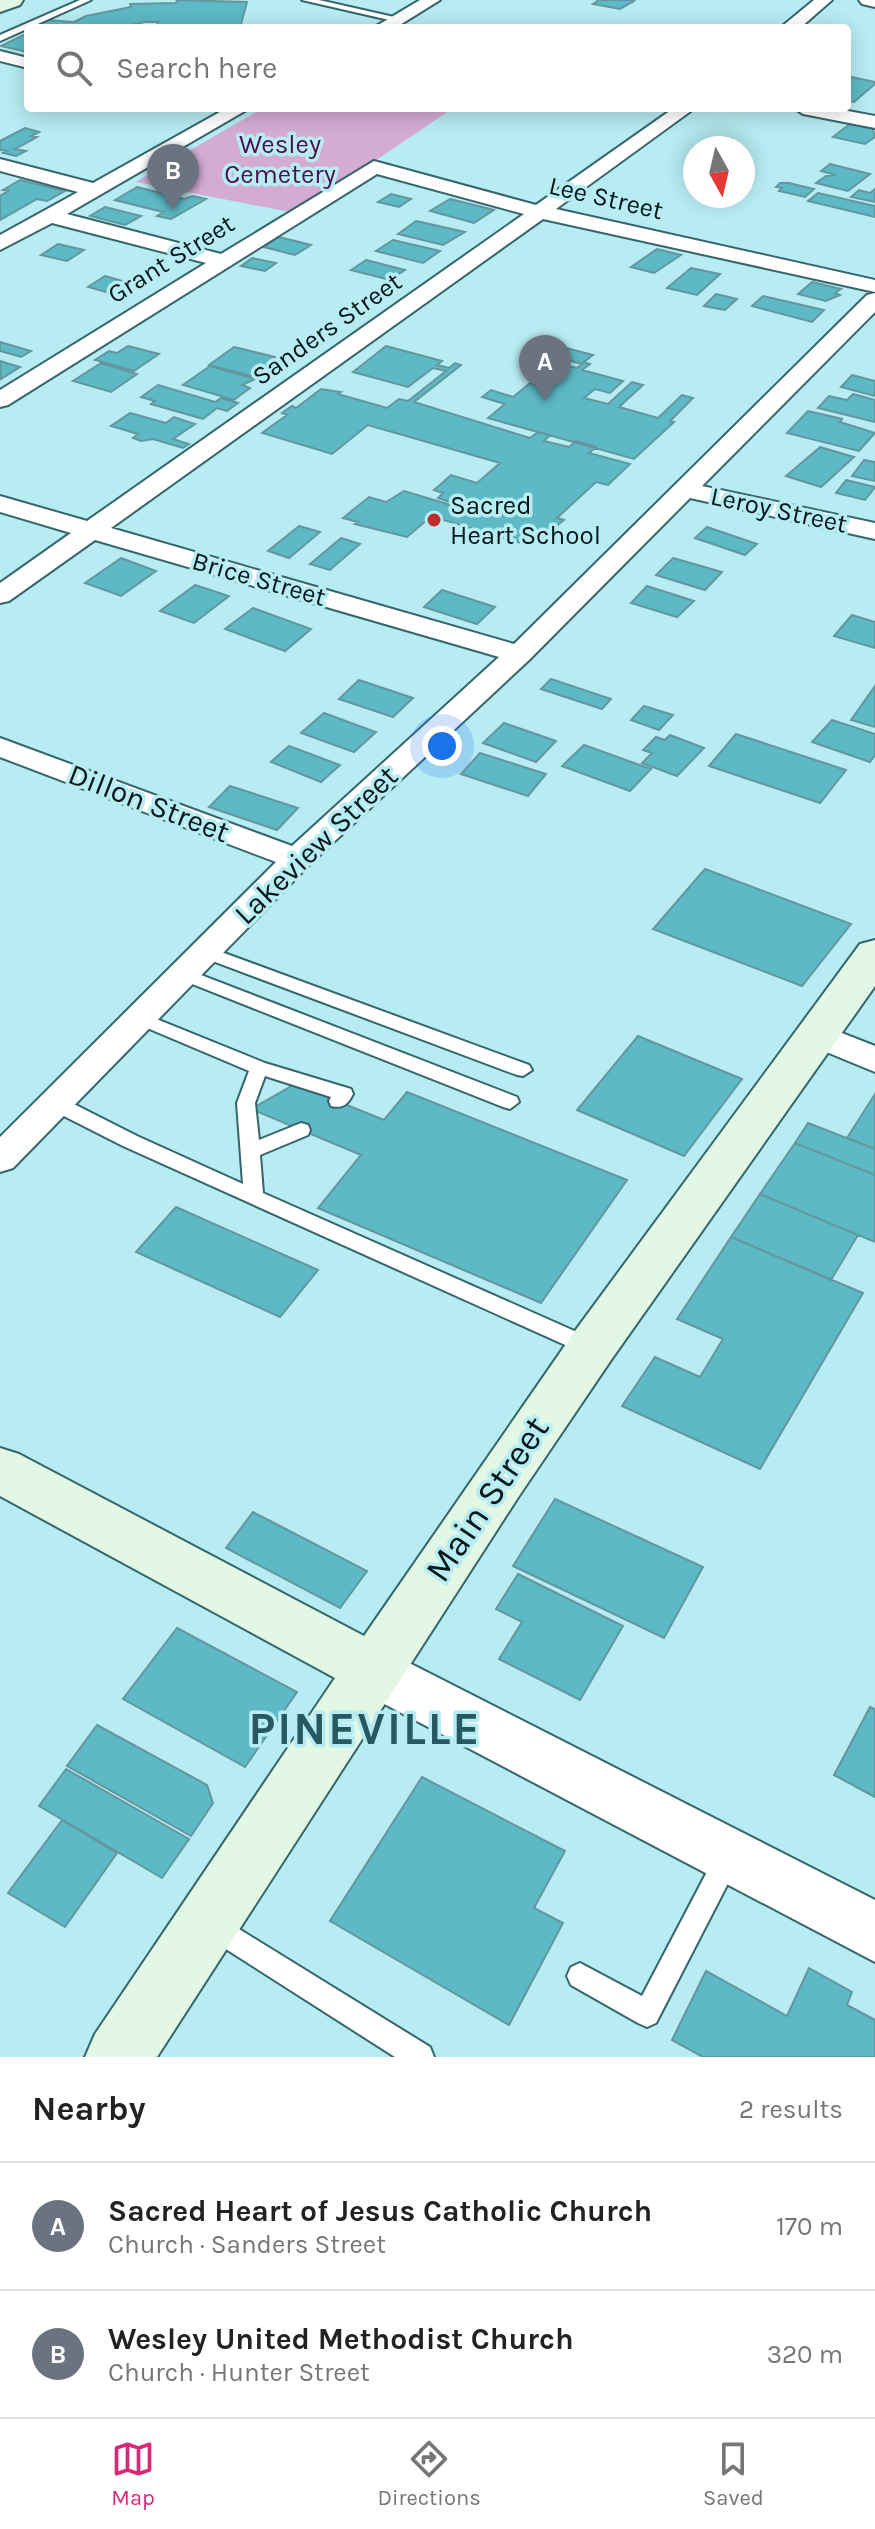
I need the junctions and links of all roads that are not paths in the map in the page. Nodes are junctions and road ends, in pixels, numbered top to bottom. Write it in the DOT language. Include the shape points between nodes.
graph roads {
  1 [pos="12,0"];
  2 [pos="87,0"];
  3 [pos="306,0"];
  4 [pos="432,0"];
  5 [pos="824,0"];
  6 [pos="869,0"];
  7 [pos="875,1"];
  8 [pos="0,5"];
  9 [pos="375,6"];
  10 [pos="364,12"];
  11 [pos="398,19"];
  12 [pos="33,24"];
  13 [pos="389,24"];
  14 [pos="794,24"];
  15 [pos="24,28"];
  16 [pos="2,38"];
  17 [pos="18,40"];
  18 [pos="0,56"];
  19 [pos="24,62"];
  20 [pos="226,112"];
  21 [pos="680,112"];
  22 [pos="824,112"];
  23 [pos="875,122"];
  24 [pos="0,165"];
  25 [pos="374,167"];
  26 [pos="95,190"];
  27 [pos="540,212"];
  28 [pos="49,216"];
  29 [pos="1,242"];
  30 [pos="221,260"];
  31 [pos="875,286"];
  32 [pos="875,300"];
  33 [pos="0,400"];
  34 [pos="684,489"];
  35 [pos="0,504"];
  36 [pos="92,530"];
  37 [pos="875,531"];
  38 [pos="0,595"];
  39 [pos="519,654"];
  40 [pos="0,747"];
  41 [pos="297,859"];
  42 [pos="205,952"];
  43 [pos="875,954"];
  44 [pos="183,974"];
  45 [pos="139,1018"];
  46 [pos="819,1036"];
  47 [pos="875,1060"];
  48 [pos="259,1068"];
  49 [pos="523,1070"];
  50 [pos="338,1101"];
  51 [pos="510,1102"];
  52 [pos="55,1103"];
  53 [pos="301,1130"];
  54 [pos="250,1151"];
  55 [pos="0,1159"];
  56 [pos="254,1196"];
  57 [pos="593,1348"];
  58 [pos="0,1470"];
  59 [pos="372,1669"];
  60 [pos="730,1856"];
  61 [pos="206,1922"];
  62 [pos="875,1932"];
  63 [pos="580,1976"];
  64 [pos="118,2057"];
  65 [pos="420,2057"];
  1 -- 8 [label="main road"];
  2 -- 12 [label="lane"];
  3 -- 10 [label="lane"];
  4 -- 11 [label="street"];
  5 -- 14 [label="street"];
  6 -- 7 [label="street"];
  9 -- 10 [label="lane"];
  10 -- 11 [label="lane"];
  11 -- 13 [label="street"];
  15 -- 16 [label="lane"];
  16 -- 17 [label="lane"];
  18 -- 19 [label="street"];
  20 -- 26 [label="street"];
  21 -- 27 [label="street, Sanders Street"];
  22 -- 23 [label="street"];
  24 -- 26 [label="street"];
  25 -- 27 [label="street, Lee Street"];
  25 -- 30 [label="street, Grant Street"];
  26 -- 28 [label="street"];
  27 -- 31 [label="street, Lee Street"];
  27 -- 36 [label="street, Sanders Street"];
  28 -- 29 [label="street"];
  28 -- 30 [label="street"];
  30 -- 33 [label="street, Grant Street"];
  32 -- 34 [label="street, Lakeview Street"];
  34 -- 37 [label="street, Leroy Street"];
  34 -- 39 [label="street, Lakeview Street"];
  35 -- 36 [label="street, Brice Street"];
  36 -- 38 [label="street, Sanders Street"];
  36 -- 39 [label="street, Brice Street"];
  39 -- 41 [label="street, Lakeview Street"];
  40 -- 41 [label="street, Dillon Street"];
  41 -- 42 [label="street, Lakeview Street"];
  42 -- 44 [label="street, Lakeview Street"];
  42 -- 49 [label="lane"];
  43 -- 46 [label="main road, Main Street"];
  44 -- 45 [label="street, Lakeview Street"];
  44 -- 51 [label="lane"];
  45 -- 48 [label="lane"];
  45 -- 52 [label="street, Lakeview Street"];
  46 -- 47 [label="street"];
  46 -- 57 [label="main road, Main Street"];
  48 -- 50 [label="lane" via="344,1094"];
  48 -- 54 [label="lane" via="246,1103"];
  52 -- 55 [label="street, Lakeview Street"];
  52 -- 56 [label="lane"];
  53 -- 54 [label="lane"];
  54 -- 56 [label="lane"];
  56 -- 57 [label="lane"];
  57 -- 59 [label="main road, Main Street"];
  58 -- 59 [label="main road"];
  59 -- 60 [label="street"];
  59 -- 61 [label="main road, Main Street"];
  60 -- 62 [label="street"];
  60 -- 63 [label="lane" via="647,2014"];
  61 -- 64 [label="main road, Main Street"];
  61 -- 65 [label="lane"];
}
